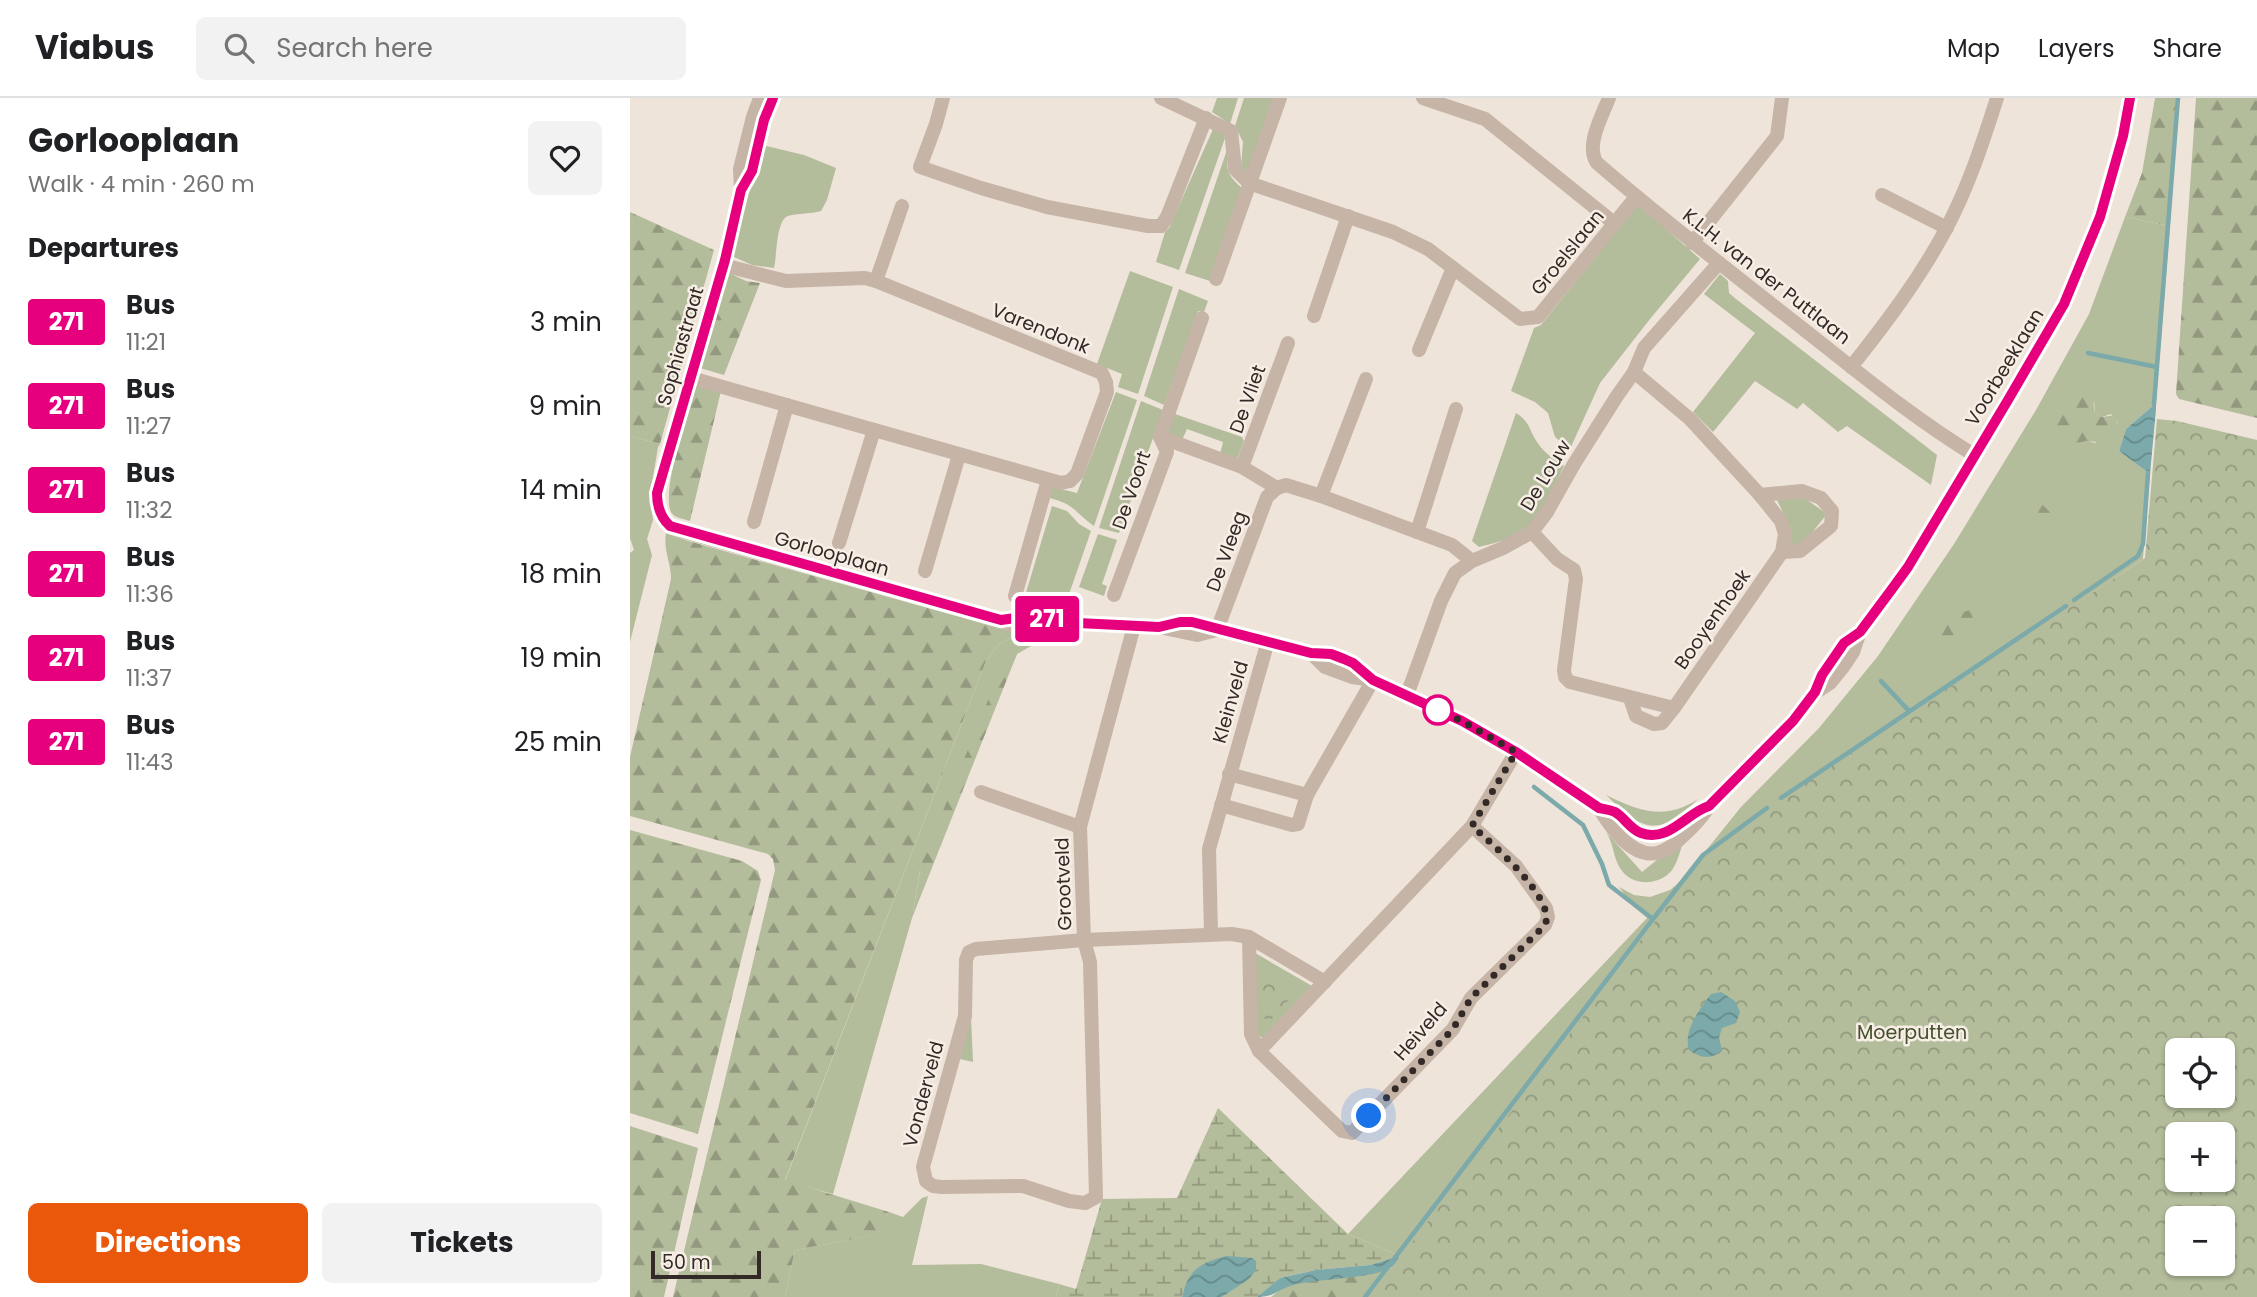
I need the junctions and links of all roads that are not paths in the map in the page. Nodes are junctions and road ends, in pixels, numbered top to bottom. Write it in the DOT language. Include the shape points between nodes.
graph roads {
  1 [pos="760,98"];
  2 [pos="774,98"];
  3 [pos="943,98"];
  4 [pos="1161,98"];
  5 [pos="1280,98"];
  6 [pos="1423,98"];
  7 [pos="1609,98"];
  8 [pos="1782,98"];
  9 [pos="1997,98"];
  10 [pos="2130,98"];
  11 [pos="1206,118"];
  12 [pos="1249,183"];
  13 [pos="741,190"];
  14 [pos="1882,195"];
  15 [pos="1636,197"];
  16 [pos="902,206"];
  17 [pos="1348,216"];
  18 [pos="1614,223"];
  19 [pos="1947,228"];
  20 [pos="1692,243"];
  21 [pos="1719,263"];
  22 [pos="723,265"];
  23 [pos="1453,268"];
  24 [pos="1216,278"];
  25 [pos="876,281"];
  26 [pos="1314,316"];
  27 [pos="1202,318"];
  28 [pos="1288,343"];
  29 [pos="1419,350"];
  30 [pos="1851,366"];
  31 [pos="1634,372"];
  32 [pos="691,378"];
  33 [pos="1366,379"];
  34 [pos="787,405"];
  35 [pos="1456,409"];
  36 [pos="874,430"];
  37 [pos="1160,436"];
  38 [pos="959,455"];
  39 [pos="1974,455"];
  40 [pos="1242,467"];
  41 [pos="1048,480"];
  42 [pos="1277,488"];
  43 [pos="1760,495"];
  44 [pos="1321,496"];
  45 [pos="660,513"];
  46 [pos="754,522"];
  47 [pos="1417,532"];
  48 [pos="1532,532"];
  49 [pos="839,543"];
  50 [pos="1782,552"];
  51 [pos="1472,561"];
  52 [pos="925,571"];
  53 [pos="1114,595"];
  54 [pos="1015,596"];
  55 [pos="1134,626"];
  56 [pos="1217,630"];
  57 [pos="1268,640"];
  58 [pos="1373,680"];
  59 [pos="1407,695"];
  60 [pos="1516,752"];
  61 [pos="1229,774"];
  62 [pos="981,792"];
  63 [pos="1307,794"];
  64 [pos="1221,805"];
  65 [pos="1709,806"];
  66 [pos="1599,808"];
  67 [pos="1472,826"];
  68 [pos="1080,827"];
  69 [pos="1655,835"];
  70 [pos="1651,853"];
  71 [pos="1211,934"];
  72 [pos="1249,937"];
  73 [pos="1084,940"];
  74 [pos="1325,982"];
  75 [pos="1259,1051"];
  1 -- 13 [label="street, Sophiastraat" via="740,169"];
  2 -- 13 [label="street, Sophiastraat" via="752,171"];
  3 -- 11 [label="street" via="920,167 1047,207 1148,226 1161,226 1167,217"];
  4 -- 11 [label="street"];
  5 -- 12 [label="street"];
  6 -- 18 [label="street" via="1485,119"];
  7 -- 15 [label="street, K.L.H. van der Puttlaan" via="1592,156"];
  8 -- 20 [label="street" via="1777,136"];
  9 -- 19 [label="street"];
  10 -- 39 [label="street, Voorbeeklaan" via="2100,217 2064,304"];
  11 -- 12 [label="street" via="1231,131 1235,169"];
  12 -- 17 [label="street, Groelslaan"];
  12 -- 24 [label="street"];
  13 -- 22 [label="street, Sophiastraat"];
  14 -- 19 [label="street"];
  15 -- 18 [label="street, Groelslaan"];
  15 -- 20 [label="street, K.L.H. van der Puttlaan"];
  16 -- 25 [label="street"];
  17 -- 23 [label="street, Groelslaan" via="1428,249"];
  17 -- 26 [label="street"];
  18 -- 23 [label="street, Groelslaan" via="1538,317 1520,319"];
  19 -- 30 [label="street" via="1900,305"];
  20 -- 21 [label="street, K.L.H. van der Puttlaan"];
  21 -- 30 [label="street, K.L.H. van der Puttlaan"];
  21 -- 31 [label="street, De Louw" via="1644,348"];
  22 -- 25 [label="street, Varendonk" via="776,280"];
  22 -- 32 [label="street, Sophiastraat"];
  23 -- 29 [label="street"];
  25 -- 41 [label="street, Varendonk" via="1102,373 1107,392 1077,474 1061,483"];
  27 -- 37 [label="street, De Voort"];
  28 -- 40 [label="street, De Vliet"];
  30 -- 39 [label="street, K.L.H. van der Puttlaan"];
  31 -- 43 [label="street" via="1690,419"];
  31 -- 48 [label="street, De Louw"];
  32 -- 34 [label="street"];
  32 -- 45 [label="street, Sophiastraat" via="657,493"];
  33 -- 44 [label="street"];
  34 -- 36 [label="street"];
  34 -- 46 [label="street"];
  35 -- 47 [label="street"];
  36 -- 38 [label="street"];
  36 -- 49 [label="street"];
  37 -- 40 [label="street"];
  37 -- 53 [label="street, De Voort" via="1167,452"];
  38 -- 41 [label="street"];
  38 -- 52 [label="street"];
  39 -- 65 [label="street, Voorbeeklaan" via="1908,567 1860,632 1844,643 1815,692 1793,721"];
  40 -- 42 [label="street"];
  41 -- 54 [label="street"];
  42 -- 44 [label="street" via="1286,485"];
  42 -- 56 [label="street, De Vleeg" via="1267,497"];
  43 -- 50 [label="street" via="1781,521 1785,534"];
  43 -- 50 [label="street" via="1802,491 1821,498 1832,511 1830,526 1811,543 1800,551"];
  44 -- 47 [label="street"];
  45 -- 55 [label="street, Gorlooplaan" via="681,531 1001,620 1030,616"];
  47 -- 51 [label="street" via="1452,545"];
  48 -- 50 [label="street, Booyenhoek" via="1574,570 1565,677 1674,708"];
  48 -- 51 [label="street, De Louw"];
  51 -- 59 [label="street, De Louw" via="1455,573 1441,601"];
  55 -- 56 [label="street, Gorlooplaan" via="1192,622"];
  55 -- 68 [label="street, Grootveld"];
  56 -- 57 [label="street, Gorlooplaan"];
  57 -- 58 [label="street, Gorlooplaan" via="1311,653 1325,667"];
  57 -- 61 [label="street, Kleinveld"];
  58 -- 59 [label="street, Gorlooplaan"];
  58 -- 63 [label="street"];
  59 -- 60 [label="street, Gorlooplaan"];
  60 -- 66 [label="street, Gorlooplaan"];
  60 -- 67 [label="street"];
  61 -- 63 [label="street, Kleinveld"];
  61 -- 64 [label="street, Kleinveld"];
  62 -- 68 [label="street"];
  63 -- 64 [label="street" via="1301,820 1293,825"];
  64 -- 71 [label="street, Kleinveld" via="1209,849"];
  65 -- 69 [label="street, Voorbeeklaan" via="1668,832"];
  65 -- 70 [label="street, Voorbeeklaan" via="1702,819 1667,849"];
  66 -- 69 [label="street, Gorlooplaan" via="1615,812 1642,833"];
  66 -- 70 [label="street, Gorlooplaan" via="1629,844"];
  67 -- 74 [label="street"];
  67 -- 75 [label="street, Heiveld" via="1516,866 1548,917 1471,998 1453,1029 1353,1133 1342,1131"];
  68 -- 73 [label="street, Grootveld"];
  71 -- 72 [label="street, Grootveld"];
  71 -- 73 [label="street, Grootveld"];
  72 -- 74 [label="street, Grootveld"];
  72 -- 75 [label="street" via="1251,1034"];
  73 -- 73 [label="street, Vonderveld" via="1090,962 1096,1196 1085,1203 1023,1186 933,1186 926,1181 923,1167 965,1016 969,952"];
  74 -- 75 [label="street"];
}
